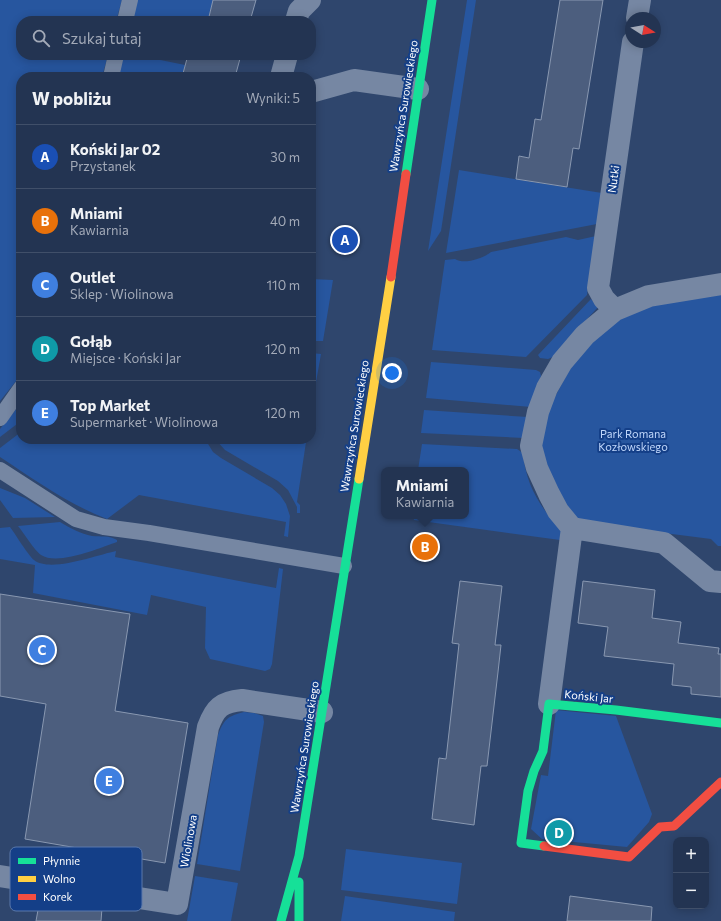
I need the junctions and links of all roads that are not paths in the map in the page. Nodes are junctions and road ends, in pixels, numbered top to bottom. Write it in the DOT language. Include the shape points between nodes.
graph roads {
  1 [pos="130,0"];
  2 [pos="310,0"];
  3 [pos="432,0"];
  4 [pos="640,0"];
  5 [pos="638,12"];
  6 [pos="126,16"];
  7 [pos="297,16"];
  8 [pos="632,48"];
  9 [pos="115,60"];
  10 [pos="286,60"];
  11 [pos="112,72"];
  12 [pos="282,72"];
  13 [pos="418,89"];
  14 [pos="316,91"];
  15 [pos="721,284"];
  16 [pos="615,310"];
  17 [pos="16,395"];
  18 [pos="0,418"];
  19 [pos="0,470"];
  20 [pos="572,528"];
  21 [pos="344,566"];
  22 [pos="721,582"];
  23 [pos="549,704"];
  24 [pos="322,712"];
  25 [pos="721,723"];
  26 [pos="721,782"];
  27 [pos="299,856"];
  28 [pos="0,876"];
  29 [pos="10,878"];
  30 [pos="142,898"];
  31 [pos="281,921"];
  32 [pos="300,921"];
  1 -- 6 [label="lane"];
  2 -- 7 [label="street" via="299,10"];
  3 -- 13 [label="street, Wawrzyńca Surowieckiego"];
  4 -- 5 [label="street"];
  8 -- 16 [label="street, Nutki" via="598,288"];
  9 -- 11 [label="lane"];
  10 -- 12 [label="street"];
  13 -- 14 [label="street" via="354,80"];
  13 -- 21 [label="street, Wawrzyńca Surowieckiego"];
  15 -- 16 [label="street" via="649,296"];
  16 -- 20 [label="street" via="585,335 562,362 547,388 534,428 531,446 537,468 558,511"];
  17 -- 18 [label="lane"];
  19 -- 21 [label="lane" via="76,519 104,527"];
  20 -- 22 [label="street" via="664,543 710,581"];
  20 -- 23 [label="street"];
  21 -- 24 [label="street, Wawrzyńca Surowieckiego"];
  23 -- 25 [label="street, Koński Jar"];
  23 -- 26 [label="street, Koński Jar" via="543,751 528,791 521,844 629,857 660,827 674,826"];
  24 -- 27 [label="street, Wawrzyńca Surowieckiego"];
  24 -- 30 [label="street, Wiolinowa" via="242,700 221,706 213,714 208,727 177,904"];
  27 -- 31 [label="street, Wawrzyńca Surowieckiego"];
  27 -- 32 [label="street, Wawrzyńca Surowieckiego"];
  28 -- 29 [label="street, Wiolinowa"];
}
